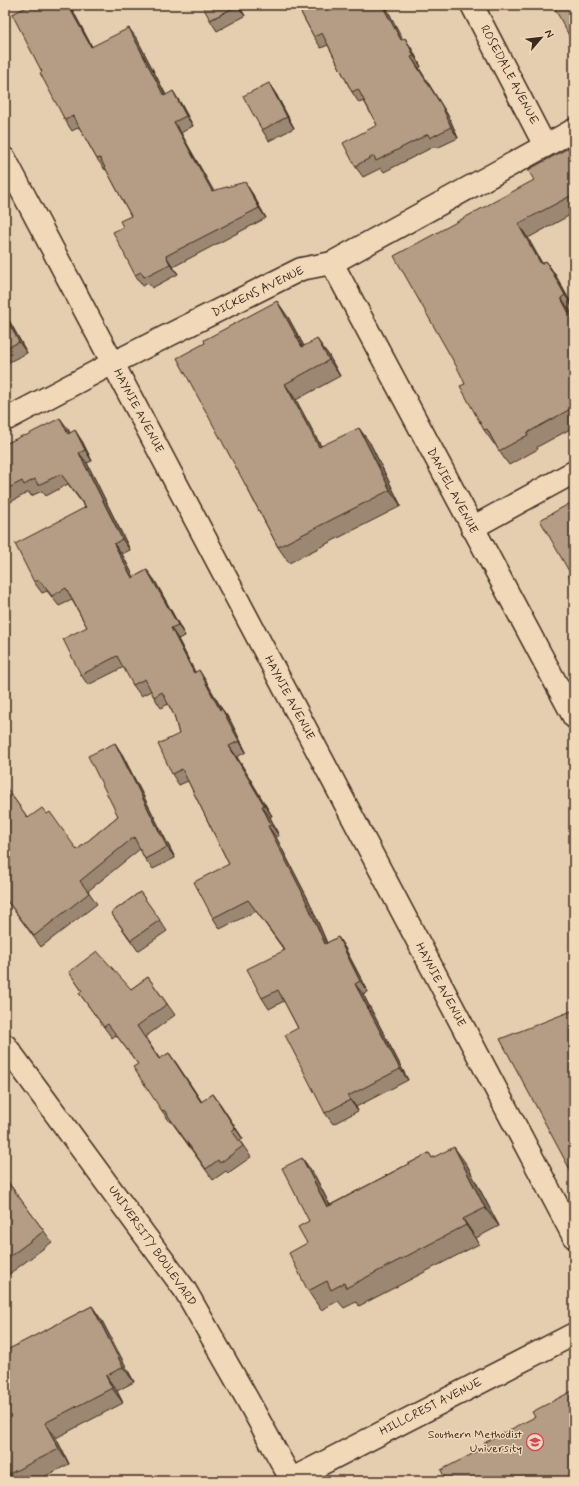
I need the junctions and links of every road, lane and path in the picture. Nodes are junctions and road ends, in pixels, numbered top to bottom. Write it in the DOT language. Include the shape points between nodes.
graph roads {
  1 [pos="472,5"];
  2 [pos="574,130"];
  3 [pos="545,146"];
  4 [pos="5,159"];
  5 [pos="332,263"];
  6 [pos="113,363"];
  7 [pos="5,420"];
  8 [pos="574,472"];
  9 [pos="472,528"];
  10 [pos="574,717"];
  11 [pos="5,1045"];
  12 [pos="574,1237"];
  13 [pos="574,1334"];
  14 [pos="291,1480"];
  1 -- 3 [label="street, ROSEDALE AVENUE"];
  2 -- 3 [label="street, DICKENS AVENUE"];
  3 -- 5 [label="street, DICKENS AVENUE"];
  4 -- 6 [label="street, HAYNIE AVENUE"];
  5 -- 6 [label="street, DICKENS AVENUE" via="301,269"];
  5 -- 9 [label="street, DANIEL AVENUE"];
  6 -- 7 [label="street, DICKENS AVENUE"];
  6 -- 12 [label="street, HAYNIE AVENUE"];
  8 -- 9 [label="street"];
  9 -- 10 [label="street, DANIEL AVENUE"];
  11 -- 14 [label="street, UNIVERSITY BOULEVARD" via="185,1290"];
  13 -- 14 [label="street, HILLCREST AVENUE"];
}
